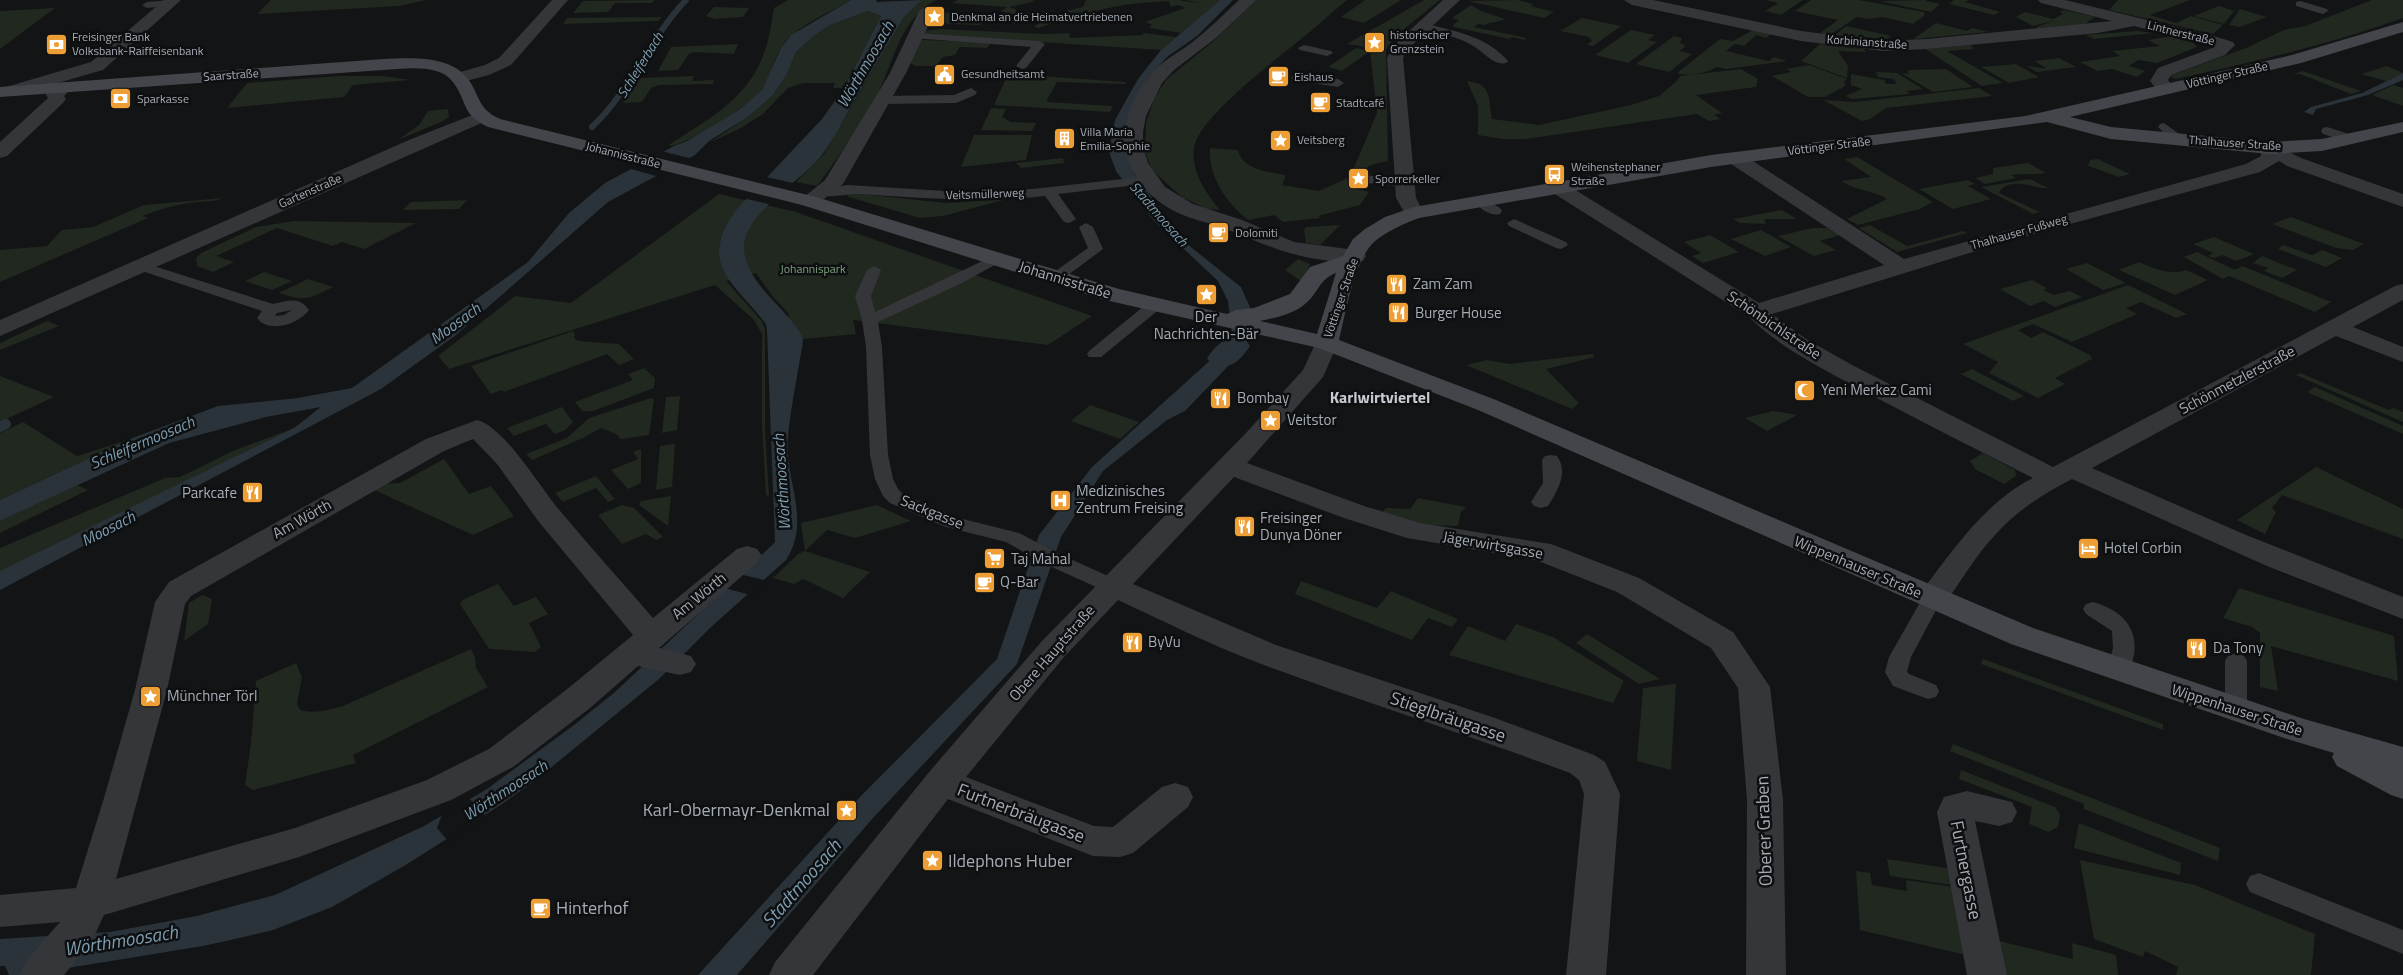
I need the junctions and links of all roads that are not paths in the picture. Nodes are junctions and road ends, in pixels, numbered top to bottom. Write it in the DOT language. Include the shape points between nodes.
graph roads {
  1 [pos="560,0"];
  2 [pos="1248,0"];
  3 [pos="1452,0"];
  4 [pos="1632,0"];
  5 [pos="2046,0"];
  6 [pos="172,1"];
  7 [pos="147,4"];
  8 [pos="2300,4"];
  9 [pos="928,11"];
  10 [pos="2323,11"];
  11 [pos="2135,21"];
  12 [pos="1422,26"];
  13 [pos="2403,27"];
  14 [pos="916,36"];
  15 [pos="1304,48"];
  16 [pos="1327,53"];
  17 [pos="1502,61"];
  18 [pos="97,66"];
  19 [pos="1022,66"];
  20 [pos="452,74"];
  21 [pos="1297,78"];
  22 [pos="1338,84"];
  23 [pos="70,87"];
  24 [pos="2166,89"];
  25 [pos="6,91"];
  26 [pos="971,92"];
  27 [pos="882,100"];
  28 [pos="2072,112"];
  29 [pos="480,117"];
  30 [pos="2046,117"];
  31 [pos="2403,128"];
  32 [pos="2327,131"];
  33 [pos="2125,132"];
  34 [pos="2220,136"];
  35 [pos="2350,139"];
  36 [pos="2201,142"];
  37 [pos="2270,148"];
  38 [pos="0,152"];
  39 [pos="1735,158"];
  40 [pos="1363,179"];
  41 [pos="1144,181"];
  42 [pos="1405,183"];
  43 [pos="1557,188"];
  44 [pos="1049,192"];
  45 [pos="807,197"];
  46 [pos="2403,201"];
  47 [pos="1414,213"];
  48 [pos="1069,219"];
  49 [pos="1514,224"];
  50 [pos="1086,227"];
  51 [pos="1561,245"];
  52 [pos="995,258"];
  53 [pos="1354,258"];
  54 [pos="141,266"];
  55 [pos="1900,266"];
  56 [pos="874,270"];
  57 [pos="1055,278"];
  58 [pos="2403,290"];
  59 [pos="1155,305"];
  60 [pos="272,309"];
  61 [pos="1756,311"];
  62 [pos="1218,319"];
  63 [pos="870,320"];
  64 [pos="2335,328"];
  65 [pos="0,329"];
  66 [pos="1326,343"];
  67 [pos="1096,354"];
  68 [pos="2403,355"];
  69 [pos="1551,460"];
  70 [pos="1229,466"];
  71 [pos="2062,473"];
  72 [pos="1541,502"];
  73 [pos="747,556"];
  74 [pos="1112,586"];
  75 [pos="1932,599"];
  76 [pos="2094,609"];
  77 [pos="2403,609"];
  78 [pos="641,648"];
  79 [pos="2236,661"];
  80 [pos="680,664"];
  81 [pos="2118,670"];
  82 [pos="1754,687"];
  83 [pos="1928,691"];
  84 [pos="2236,710"];
  85 [pos="2299,730"];
  86 [pos="2403,760"];
  87 [pos="942,781"];
  88 [pos="2403,785"];
  89 [pos="1175,797"];
  90 [pos="1999,812"];
  91 [pos="2260,884"];
  92 [pos="0,911"];
  93 [pos="84,916"];
  94 [pos="2403,942"];
  95 [pos="39,975"];
  96 [pos="789,975"];
  97 [pos="1586,975"];
  98 [pos="1766,975"];
  99 [pos="1987,975"];
  1 -- 20 [label="street" via="515,49 511,58"];
  2 -- 41 [label="street" via="1205,40 1159,75 1146,94 1134,125 1132,143"];
  3 -- 12 [label="street"];
  4 -- 11 [label="street, Korbinianstraße" via="1801,36 1883,46 2088,29"];
  5 -- 11 [label="street, Lintnerstraße"];
  6 -- 7 [label="lane"];
  6 -- 18 [label="street"];
  8 -- 10 [label="lane"];
  9 -- 14 [label="street"];
  11 -- 24 [label="street, Lintnerstraße" via="2227,46 2164,72 2159,81"];
  12 -- 17 [label="lane" via="1459,35"];
  12 -- 42 [label="street" via="1402,45 1395,58"];
  13 -- 24 [label="main road, Vöttinger Straße" via="2284,62"];
  14 -- 19 [label="lane" via="1039,44"];
  14 -- 27 [label="street"];
  15 -- 16 [label="lane"];
  18 -- 23 [label="street"];
  18 -- 25 [label="street"];
  20 -- 23 [label="main road, Saarstraße" via="397,64"];
  20 -- 29 [label="main road"];
  21 -- 22 [label="lane"];
  23 -- 25 [label="main road, Saarstraße"];
  23 -- 38 [label="street" via="55,94 57,99 47,110"];
  24 -- 28 [label="main road, Vöttinger Straße"];
  26 -- 27 [label="lane" via="956,99"];
  27 -- 45 [label="street" via="833,184"];
  28 -- 30 [label="main road, Vöttinger Straße"];
  28 -- 33 [label="main road, Thalhauser Straße"];
  29 -- 45 [label="main road, Johannisstraße" via="678,169"];
  29 -- 54 [label="street, Gartenstraße"];
  30 -- 33 [label="main road, Thalhauser Straße" via="2094,130"];
  30 -- 39 [label="main road, Vöttinger Straße"];
  31 -- 35 [label="main road, Thalhauser Straße"];
  32 -- 35 [label="lane"];
  33 -- 36 [label="main road, Thalhauser Straße" via="2171,133"];
  34 -- 36 [label="lane"];
  35 -- 37 [label="main road, Thalhauser Straße"];
  36 -- 37 [label="main road, Thalhauser Straße"];
  37 -- 46 [label="street" via="2294,162"];
  37 -- 55 [label="street, Thalhauser Fußweg" via="2271,158 2254,168"];
  39 -- 43 [label="main road, Vöttinger Straße"];
  39 -- 55 [label="street"];
  40 -- 42 [label="lane"];
  41 -- 44 [label="lane, Veitsmüllerweg"];
  41 -- 53 [label="street" via="1175,204 1285,246"];
  42 -- 47 [label="street" via="1406,198"];
  43 -- 47 [label="main road, Vöttinger Straße" via="1488,206"];
  43 -- 61 [label="street, Schönbichlstraße"];
  44 -- 45 [label="lane, Veitsmüllerweg" via="961,196 848,189"];
  44 -- 48 [label="lane"];
  45 -- 52 [label="main road, Johannisstraße"];
  47 -- 53 [label="main road, Vöttinger Straße" via="1370,235"];
  49 -- 51 [label="lane"];
  50 -- 57 [label="lane" via="1096,248"];
  52 -- 57 [label="main road, Johannisstraße"];
  52 -- 63 [label="lane" via="957,280"];
  53 -- 62 [label="main road" via="1318,272 1298,299 1285,306 1257,315"];
  53 -- 66 [label="main road, Vöttinger Straße"];
  54 -- 60 [label="lane"];
  54 -- 65 [label="street, Gartenstraße"];
  55 -- 61 [label="street, Thalhauser Fußweg"];
  56 -- 63 [label="lane, Sackgasse" via="863,296"];
  57 -- 59 [label="main road, Johannisstraße"];
  58 -- 64 [label="street, Schönmetzlerstraße"];
  59 -- 62 [label="main road, Johannisstraße"];
  59 -- 67 [label="lane"];
  61 -- 71 [label="street, Schönbichlstraße" via="1769,324 1815,354 1869,384"];
  62 -- 66 [label="main road, Johannisstraße"];
  63 -- 74 [label="lane, Sackgasse" via="879,455 890,492 953,523 1012,537"];
  64 -- 68 [label="street"];
  64 -- 71 [label="street, Schönmetzlerstraße"];
  66 -- 70 [label="street, Obere Hauptstraße" via="1314,372"];
  66 -- 75 [label="main road, Wippenhauser Straße" via="1487,405"];
  69 -- 72 [label="lane" via="1552,483"];
  70 -- 74 [label="street, Obere Hauptstraße"];
  70 -- 82 [label="street, Jägerwirtsgasse" via="1417,532 1541,551 1628,585 1722,640"];
  71 -- 75 [label="street, Schönmetzlerstraße" via="2010,505 1984,529"];
  71 -- 77 [label="street"];
  73 -- 78 [label="street, Am Wörth"];
  74 -- 87 [label="street, Obere Hauptstraße" via="1053,648"];
  74 -- 97 [label="street, Stieglbräugasse" via="1265,653 1483,727 1582,764 1593,772 1602,794"];
  75 -- 81 [label="main road, Wippenhauser Straße"];
  75 -- 83 [label="lane" via="1900,657 1896,672 1900,680"];
  76 -- 81 [label="lane" via="2121,627 2124,653"];
  78 -- 80 [label="street"];
  78 -- 93 [label="street, Am Wörth" via="501,758 439,790"];
  78 -- 93 [label="street, Am Wörth" via="506,458 477,428 435,445 234,558 180,590 170,602 122,798"];
  79 -- 84 [label="lane"];
  81 -- 84 [label="main road, Wippenhauser Straße"];
  82 -- 98 [label="street, Oberer Graben" via="1765,800"];
  84 -- 85 [label="main road, Wippenhauser Straße"];
  85 -- 86 [label="main road, Wippenhauser Straße"];
  85 -- 88 [label="main road"];
  87 -- 89 [label="street, Furtnerbräugasse" via="1093,840 1120,842"];
  87 -- 96 [label="street, Obere Hauptstraße"];
  90 -- 99 [label="street, Furtnergasse" via="1967,805 1957,807 1955,812"];
  91 -- 94 [label="lane"];
  92 -- 93 [label="street, Am Wörth"];
  93 -- 95 [label="street, Am Wörth"];
}
